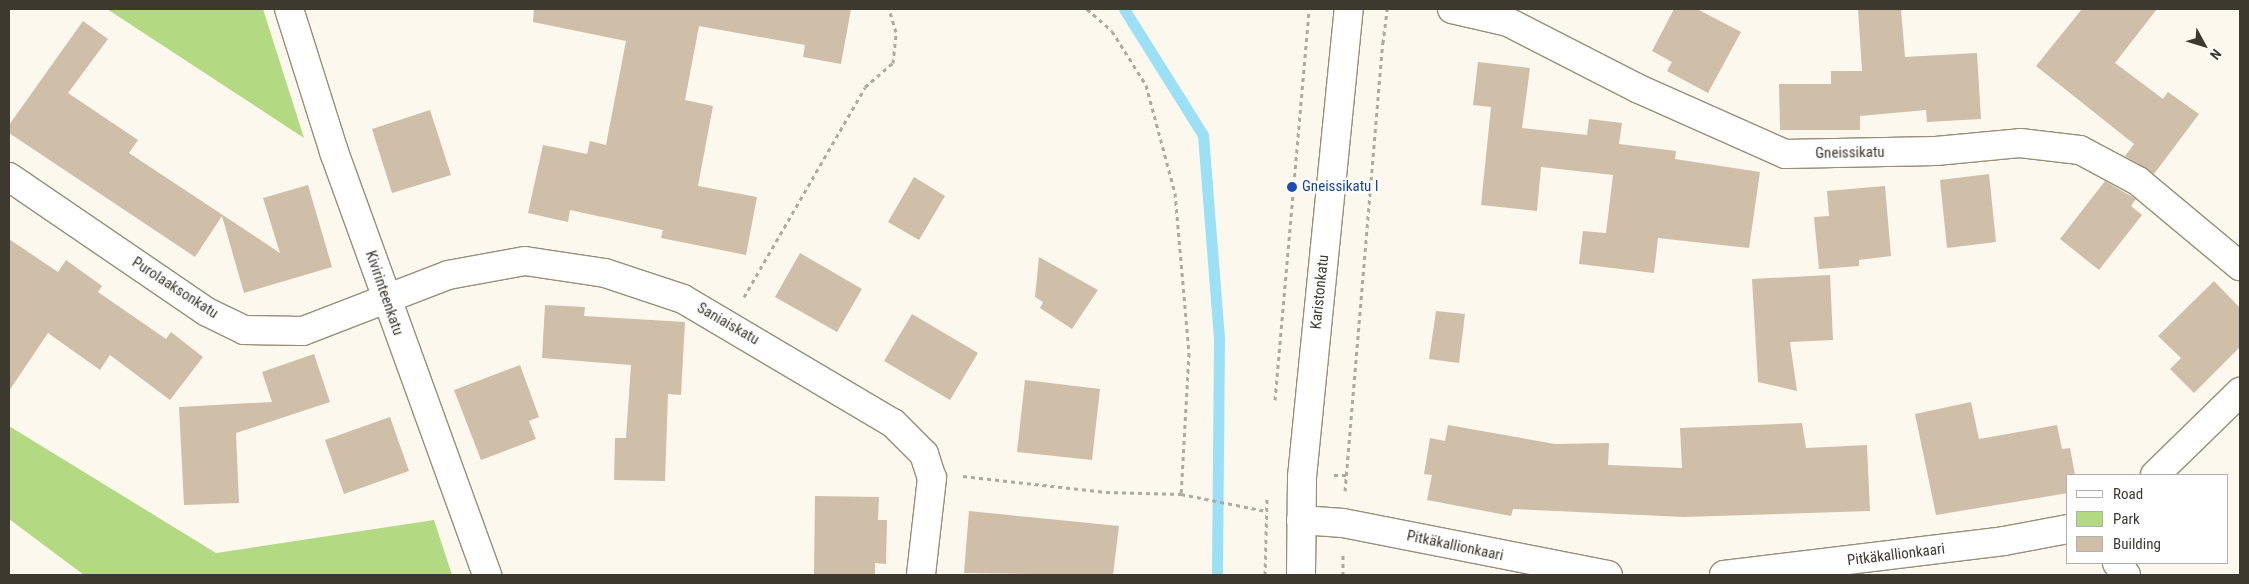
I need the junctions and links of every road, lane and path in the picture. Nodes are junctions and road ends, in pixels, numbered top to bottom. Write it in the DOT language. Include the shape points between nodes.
graph roads {
  1 [pos="289,9"];
  2 [pos="889,9"];
  3 [pos="1087,9"];
  4 [pos="1309,9"];
  5 [pos="1349,9"];
  6 [pos="1452,9"];
  7 [pos="1383,43"];
  8 [pos="9,177"];
  9 [pos="2240,266"];
  10 [pos="387,301"];
  11 [pos="728,324"];
  12 [pos="2240,392"];
  13 [pos="1274,407"];
  14 [pos="928,467"];
  15 [pos="2156,474"];
  16 [pos="1268,485"];
  17 [pos="1181,494"];
  18 [pos="1266,511"];
  19 [pos="1301,520"];
  20 [pos="1343,523"];
  21 [pos="2066,528"];
  22 [pos="2118,564"];
  23 [pos="487,575"];
  24 [pos="921,575"];
  25 [pos="1264,575"];
  26 [pos="1301,575"];
  27 [pos="1343,575"];
  28 [pos="1608,575"];
  29 [pos="1724,575"];
  30 [pos="2126,575"];
  1 -- 10 [label="street, Kivirinteenkatu"];
  2 -- 11 [label="path" via="896,32 893,63 865,88"];
  3 -- 17 [label="path" via="1112,31 1146,85 1175,193 1189,353"];
  4 -- 13 [label="path"];
  5 -- 19 [label="street, Karistonkatu"];
  6 -- 9 [label="street, Gneissikatu" via="1508,22 1640,89 1786,154 1936,151 2020,143 2080,150 2138,181"];
  7 -- 20 [label="path"];
  8 -- 10 [label="street, Purolaaksonkatu" via="207,312 244,330 303,331"];
  10 -- 11 [label="street, Saniaiskatu" via="448,275 525,261 606,273 683,299"];
  10 -- 23 [label="street, Kivirinteenkatu"];
  11 -- 14 [label="street, Saniaiskatu" via="893,423 924,454"];
  12 -- 15 [label="street"];
  14 -- 17 [label="path" via="970,478"];
  14 -- 24 [label="street, Saniaiskatu" via="932,478"];
  16 -- 18 [label="path"];
  17 -- 18 [label="path"];
  18 -- 25 [label="path"];
  19 -- 20 [label="street, Pitkäkallionkaari"];
  19 -- 26 [label="street, Karistonkatu"];
  20 -- 27 [label="path"];
  20 -- 28 [label="street, Pitkäkallionkaari"];
  21 -- 29 [label="street, Pitkäkallionkaari" via="2004,541"];
  22 -- 30 [label="street"];
}
